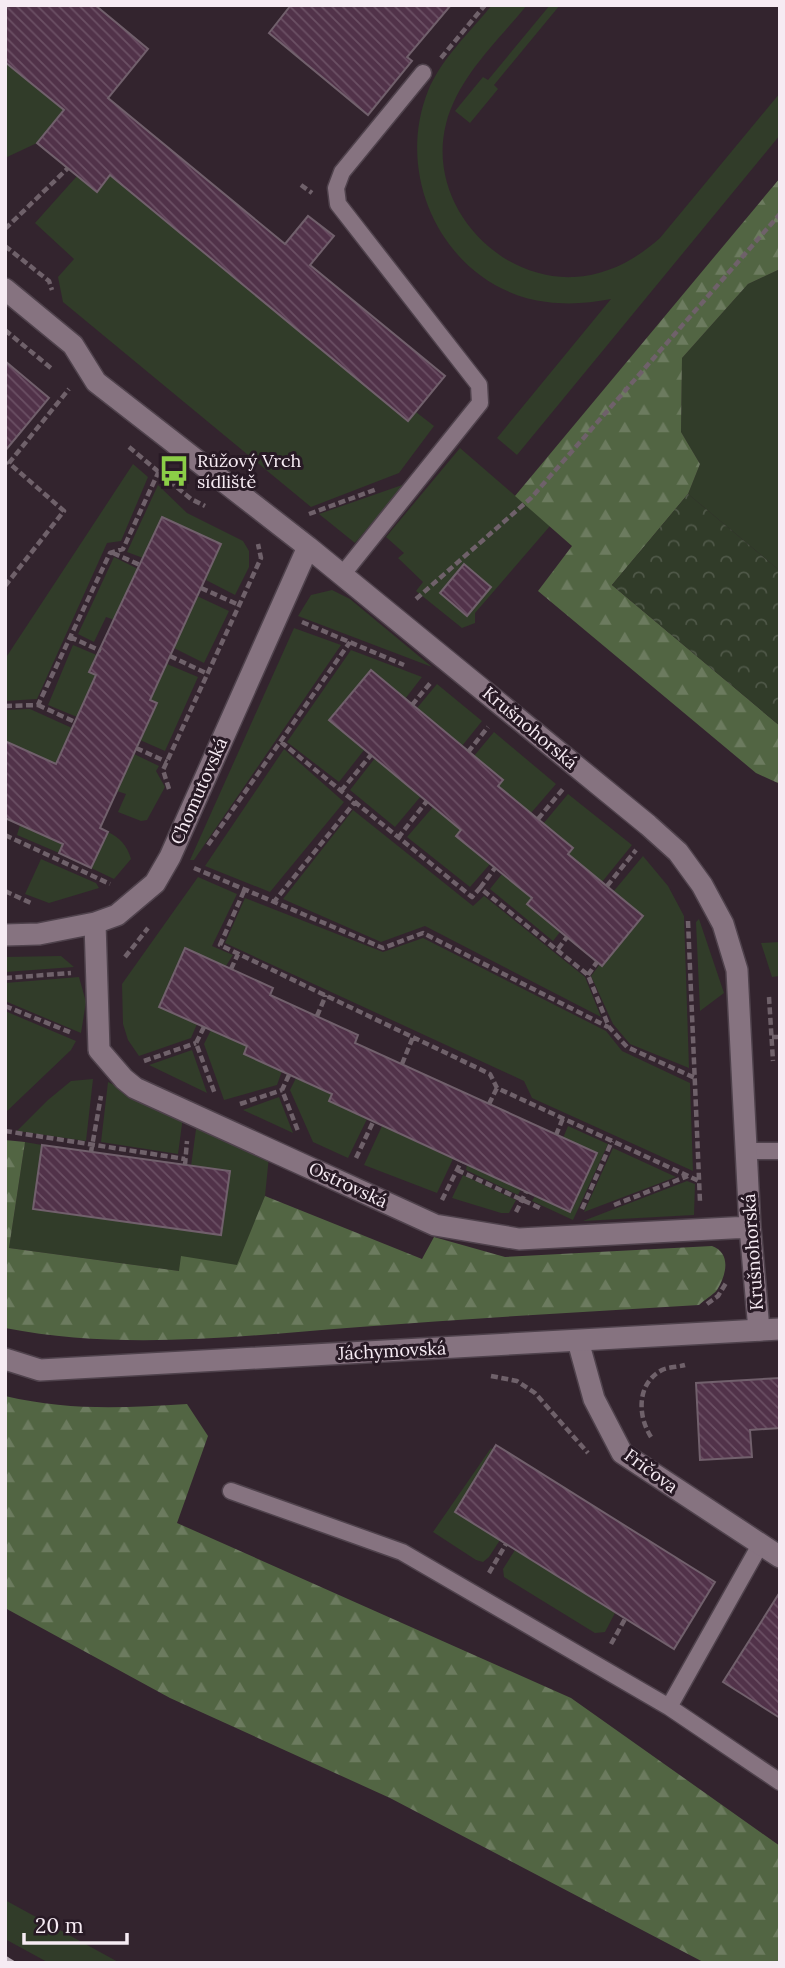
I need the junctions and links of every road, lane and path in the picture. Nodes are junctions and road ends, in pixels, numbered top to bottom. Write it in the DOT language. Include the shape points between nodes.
graph roads {
  1 [pos="485,5"];
  2 [pos="423,73"];
  3 [pos="68,168"];
  4 [pos="301,185"];
  5 [pos="320,200"];
  6 [pos="780,214"];
  7 [pos="5,229"];
  8 [pos="5,289"];
  9 [pos="72,385"];
  10 [pos="136,454"];
  11 [pos="7,462"];
  12 [pos="159,471"];
  13 [pos="380,488"];
  14 [pos="215,511"];
  15 [pos="309,514"];
  16 [pos="255,537"];
  17 [pos="308,547"];
  18 [pos="113,552"];
  19 [pos="140,565"];
  20 [pos="342,575"];
  21 [pos="5,586"];
  22 [pos="201,588"];
  23 [pos="239,605"];
  24 [pos="424,609"];
  25 [pos="279,613"];
  26 [pos="70,637"];
  27 [pos="350,642"];
  28 [pos="101,651"];
  29 [pos="170,656"];
  30 [pos="410,667"];
  31 [pos="208,674"];
  32 [pos="444,685"];
  33 [pos="38,705"];
  34 [pos="412,705"];
  35 [pos="5,706"];
  36 [pos="75,722"];
  37 [pos="491,724"];
  38 [pos="281,742"];
  39 [pos="136,748"];
  40 [pos="468,752"];
  41 [pos="370,755"];
  42 [pos="167,762"];
  43 [pos="565,786"];
  44 [pos="341,791"];
  45 [pos="164,800"];
  46 [pos="427,801"];
  47 [pos="355,802"];
  48 [pos="538,819"];
  49 [pos="5,835"];
  50 [pos="398,838"];
  51 [pos="642,849"];
  52 [pos="193,868"];
  53 [pos="495,868"];
  54 [pos="188,875"];
  55 [pos="607,886"];
  56 [pos="480,888"];
  57 [pos="5,891"];
  58 [pos="107,891"];
  59 [pos="244,891"];
  60 [pos="273,903"];
  61 [pos="37,906"];
  62 [pos="688,916"];
  63 [pos="95,923"];
  64 [pos="151,924"];
  65 [pos="5,935"];
  66 [pos="567,937"];
  67 [pos="558,949"];
  68 [pos="239,954"];
  69 [pos="597,962"];
  70 [pos="231,969"];
  71 [pos="96,970"];
  72 [pos="589,975"];
  73 [pos="5,978"];
  74 [pos="768,994"];
  75 [pos="326,995"];
  76 [pos="5,1006"];
  77 [pos="317,1016"];
  78 [pos="204,1027"];
  79 [pos="609,1027"];
  80 [pos="413,1037"];
  81 [pos="772,1037"];
  82 [pos="780,1037"];
  83 [pos="196,1043"];
  84 [pos="103,1052"];
  85 [pos="773,1063"];
  86 [pos="402,1065"];
  87 [pos="150,1069"];
  88 [pos="289,1075"];
  89 [pos="695,1078"];
  90 [pos="497,1088"];
  91 [pos="282,1090"];
  92 [pos="206,1096"];
  93 [pos="488,1104"];
  94 [pos="243,1113"];
  95 [pos="563,1118"];
  96 [pos="373,1122"];
  97 [pos="5,1131"];
  98 [pos="556,1135"];
  99 [pos="302,1141"];
  100 [pos="612,1141"];
  101 [pos="92,1149"];
  102 [pos="747,1151"];
  103 [pos="780,1151"];
  104 [pos="185,1159"];
  105 [pos="461,1162"];
  106 [pos="353,1166"];
  107 [pos="457,1170"];
  108 [pos="688,1176"];
  109 [pos="699,1181"];
  110 [pos="526,1192"];
  111 [pos="430,1196"];
  112 [pos="522,1200"];
  113 [pos="442,1201"];
  114 [pos="455,1205"];
  115 [pos="602,1209"];
  116 [pos="545,1211"];
  117 [pos="578,1219"];
  118 [pos="513,1220"];
  119 [pos="750,1227"];
  120 [pos="701,1230"];
  121 [pos="729,1274"];
  122 [pos="699,1309"];
  123 [pos="769,1329"];
  124 [pos="578,1341"];
  125 [pos="5,1359"];
  126 [pos="697,1362"];
  127 [pos="484,1374"];
  128 [pos="656,1441"];
  129 [pos="598,1462"];
  130 [pos="231,1491"];
  131 [pos="506,1544"];
  132 [pos="760,1545"];
  133 [pos="780,1557"];
  134 [pos="476,1595"];
  135 [pos="669,1707"];
  136 [pos="780,1782"];
  1 -- 2 [label="path" via="436,64 431,60"];
  2 -- 20 [label="lane" via="342,172 336,188 338,204 479,385 480,403"];
  3 -- 7 [label="path"];
  4 -- 5 [label="path"];
  6 -- 24 [label="path" via="531,498 414,601"];
  8 -- 17 [label="street, Krušnohorská" via="73,345 96,382"];
  9 -- 11 [label="path"];
  10 -- 12 [label="path"];
  11 -- 21 [label="path" via="64,511"];
  12 -- 14 [label="path" via="191,499"];
  12 -- 18 [label="path" via="123,548"];
  13 -- 15 [label="path"];
  16 -- 23 [label="path" via="261,558"];
  17 -- 20 [label="street, Krušnohorská"];
  17 -- 25 [label="street, Chomutovská"];
  18 -- 19 [label="path"];
  18 -- 26 [label="path"];
  20 -- 102 [label="street, Krušnohorská" via="648,825 678,852 702,885 723,924 737,970"];
  22 -- 23 [label="path"];
  23 -- 31 [label="path"];
  25 -- 27 [label="path"];
  25 -- 63 [label="street, Chomutovská" via="155,883 117,915"];
  26 -- 28 [label="path"];
  26 -- 33 [label="path"];
  27 -- 30 [label="path"];
  27 -- 38 [label="path"];
  29 -- 31 [label="path"];
  31 -- 42 [label="path"];
  32 -- 34 [label="path" via="434,677"];
  33 -- 35 [label="path"];
  33 -- 36 [label="path"];
  37 -- 40 [label="path"];
  38 -- 44 [label="path"];
  38 -- 52 [label="path"];
  39 -- 42 [label="path"];
  41 -- 44 [label="path"];
  42 -- 45 [label="path" via="163,770 169,789"];
  43 -- 48 [label="path"];
  44 -- 47 [label="path"];
  46 -- 50 [label="path"];
  47 -- 50 [label="path"];
  47 -- 60 [label="path"];
  49 -- 58 [label="path" via="114,886"];
  50 -- 56 [label="path" via="472,897"];
  51 -- 55 [label="path" via="638,846"];
  52 -- 54 [label="path"];
  52 -- 59 [label="path"];
  53 -- 56 [label="path"];
  56 -- 67 [label="path"];
  57 -- 61 [label="path"];
  59 -- 60 [label="path"];
  59 -- 68 [label="path" via="220,945"];
  60 -- 79 [label="path" via="383,948 423,933"];
  62 -- 89 [label="path"];
  63 -- 65 [label="street, Chomutovská" via="39,934"];
  63 -- 71 [label="street"];
  64 -- 71 [label="path" via="121,967"];
  66 -- 67 [label="path"];
  67 -- 72 [label="path"];
  68 -- 70 [label="path"];
  68 -- 75 [label="path"];
  69 -- 72 [label="path"];
  71 -- 73 [label="path"];
  71 -- 84 [label="street"];
  72 -- 79 [label="path"];
  74 -- 81 [label="path"];
  75 -- 77 [label="path"];
  75 -- 80 [label="path"];
  76 -- 84 [label="path"];
  78 -- 83 [label="path"];
  79 -- 89 [label="path" via="627,1047"];
  80 -- 86 [label="path"];
  80 -- 90 [label="path" via="489,1074"];
  81 -- 82 [label="path"];
  81 -- 85 [label="path"];
  83 -- 87 [label="path" via="139,1063"];
  83 -- 92 [label="path" via="218,1101"];
  84 -- 101 [label="path"];
  84 -- 120 [label="street, Ostrovská" via="135,1088 435,1225 519,1239"];
  88 -- 91 [label="path"];
  89 -- 109 [label="path"];
  90 -- 93 [label="path"];
  90 -- 95 [label="path"];
  91 -- 94 [label="path" via="231,1107"];
  91 -- 99 [label="path"];
  95 -- 98 [label="path"];
  95 -- 100 [label="path"];
  96 -- 106 [label="path"];
  97 -- 101 [label="path"];
  100 -- 108 [label="path"];
  100 -- 117 [label="path"];
  101 -- 104 [label="path"];
  102 -- 103 [label="lane"];
  102 -- 119 [label="street, Krušnohorská"];
  105 -- 107 [label="path"];
  107 -- 112 [label="path"];
  107 -- 113 [label="path"];
  108 -- 109 [label="path"];
  108 -- 115 [label="path"];
  109 -- 120 [label="path"];
  110 -- 112 [label="path"];
  111 -- 113 [label="path"];
  112 -- 116 [label="path"];
  112 -- 118 [label="path"];
  113 -- 114 [label="path"];
  119 -- 120 [label="street, Ostrovská"];
  119 -- 123 [label="street, Krušnohorská"];
  121 -- 122 [label="path" via="718,1297"];
  123 -- 124 [label="street, Jáchymovská"];
  124 -- 125 [label="street, Jáchymovská" via="40,1370"];
  124 -- 132 [label="street, Fričova" via="594,1399 622,1453"];
  126 -- 128 [label="path" via="663,1370 649,1380 642,1395 644,1424"];
  127 -- 129 [label="path" via="517,1381 534,1393"];
  130 -- 134 [label="lane" via="402,1552"];
  131 -- 134 [label="path"];
  132 -- 133 [label="street, Fričova"];
  132 -- 135 [label="lane"];
  134 -- 135 [label="lane"];
  135 -- 136 [label="lane"];
}
